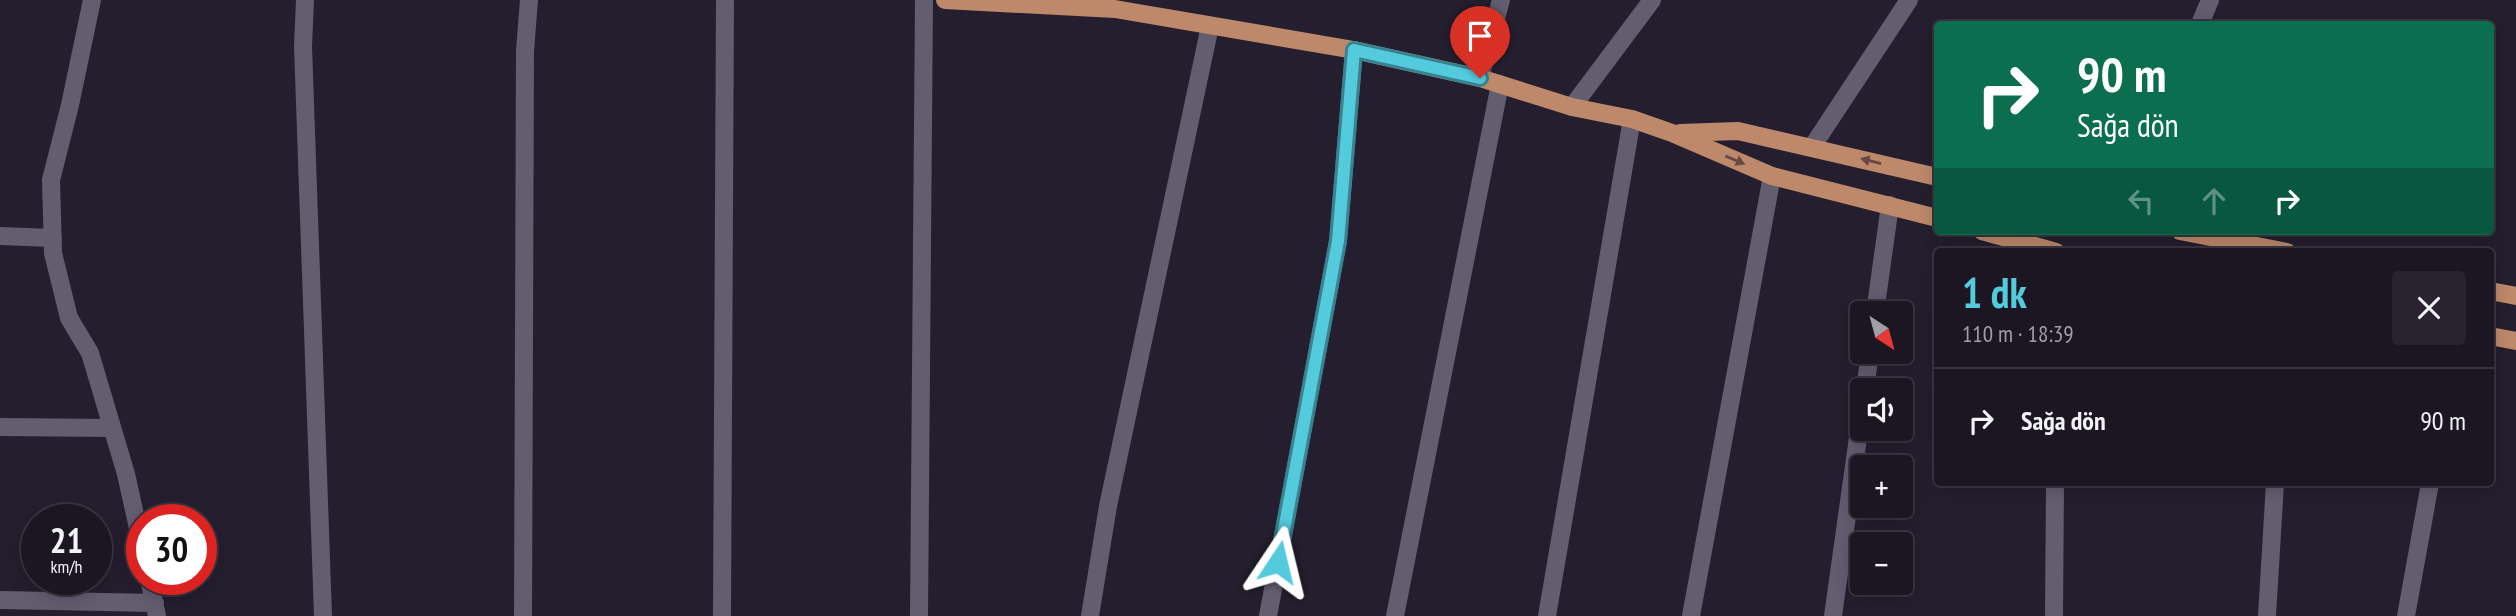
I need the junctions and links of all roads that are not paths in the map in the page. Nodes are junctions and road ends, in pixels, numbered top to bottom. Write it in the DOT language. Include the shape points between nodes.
graph roads {
  1 [pos="92,0"];
  2 [pos="305,0"];
  3 [pos="529,0"];
  4 [pos="725,0"];
  5 [pos="924,0"];
  6 [pos="945,0"];
  7 [pos="1501,0"];
  8 [pos="1652,0"];
  9 [pos="1909,0"];
  10 [pos="2210,0"];
  11 [pos="1115,5"];
  12 [pos="2201,21"];
  13 [pos="1210,26"];
  14 [pos="1354,50"];
  15 [pos="1480,78"];
  16 [pos="1500,85"];
  17 [pos="1572,107"];
  18 [pos="1632,119"];
  19 [pos="1672,133"];
  20 [pos="1812,146"];
  21 [pos="1772,176"];
  22 [pos="1934,176"];
  23 [pos="1891,205"];
  24 [pos="1934,217"];
  25 [pos="1996,235"];
  26 [pos="2200,235"];
  27 [pos="0,236"];
  28 [pos="53,238"];
  29 [pos="2042,248"];
  30 [pos="2267,248"];
  31 [pos="2494,292"];
  32 [pos="2516,296"];
  33 [pos="1877,301"];
  34 [pos="2494,337"];
  35 [pos="2516,341"];
  36 [pos="0,426"];
  37 [pos="112,428"];
  38 [pos="1858,441"];
  39 [pos="2055,486"];
  40 [pos="2275,486"];
  41 [pos="2429,486"];
  42 [pos="133,504"];
  43 [pos="0,600"];
  44 [pos="156,609"];
  45 [pos="323,616"];
  46 [pos="523,616"];
  47 [pos="722,616"];
  48 [pos="919,616"];
  49 [pos="1090,616"];
  50 [pos="1268,616"];
  51 [pos="1395,616"];
  52 [pos="1547,616"];
  53 [pos="1691,616"];
  54 [pos="1833,616"];
  55 [pos="2053,616"];
  56 [pos="2267,616"];
  57 [pos="2406,616"];
  1 -- 28 [label="street" via="51,180"];
  2 -- 45 [label="street"];
  3 -- 46 [label="street" via="524,51"];
  4 -- 47 [label="street"];
  5 -- 48 [label="street"];
  6 -- 11 [label="main road"];
  7 -- 15 [label="street"];
  8 -- 17 [label="street"];
  9 -- 20 [label="street"];
  10 -- 12 [label="street"];
  11 -- 13 [label="main road"];
  13 -- 14 [label="main road"];
  13 -- 49 [label="street" via="1108,506"];
  14 -- 15 [label="main road"];
  14 -- 50 [label="street" via="1338,241"];
  15 -- 16 [label="main road"];
  16 -- 17 [label="main road"];
  16 -- 51 [label="street"];
  17 -- 18 [label="main road"];
  18 -- 19 [label="main road"];
  18 -- 52 [label="street"];
  19 -- 20 [label="main road" via="1738,131"];
  19 -- 21 [label="main road, one-way"];
  22 -- 20 [label="main road, one-way"];
  21 -- 23 [label="main road"];
  21 -- 53 [label="street"];
  23 -- 24 [label="main road"];
  23 -- 33 [label="street"];
  25 -- 29 [label="main road"];
  26 -- 30 [label="main road"];
  27 -- 28 [label="street"];
  28 -- 37 [label="street" via="69,318 90,353"];
  31 -- 32 [label="main road"];
  34 -- 35 [label="main road"];
  36 -- 37 [label="street"];
  37 -- 42 [label="street"];
  38 -- 54 [label="street"];
  39 -- 55 [label="street"];
  40 -- 56 [label="street"];
  41 -- 57 [label="street"];
  43 -- 44 [label="street"];
}
